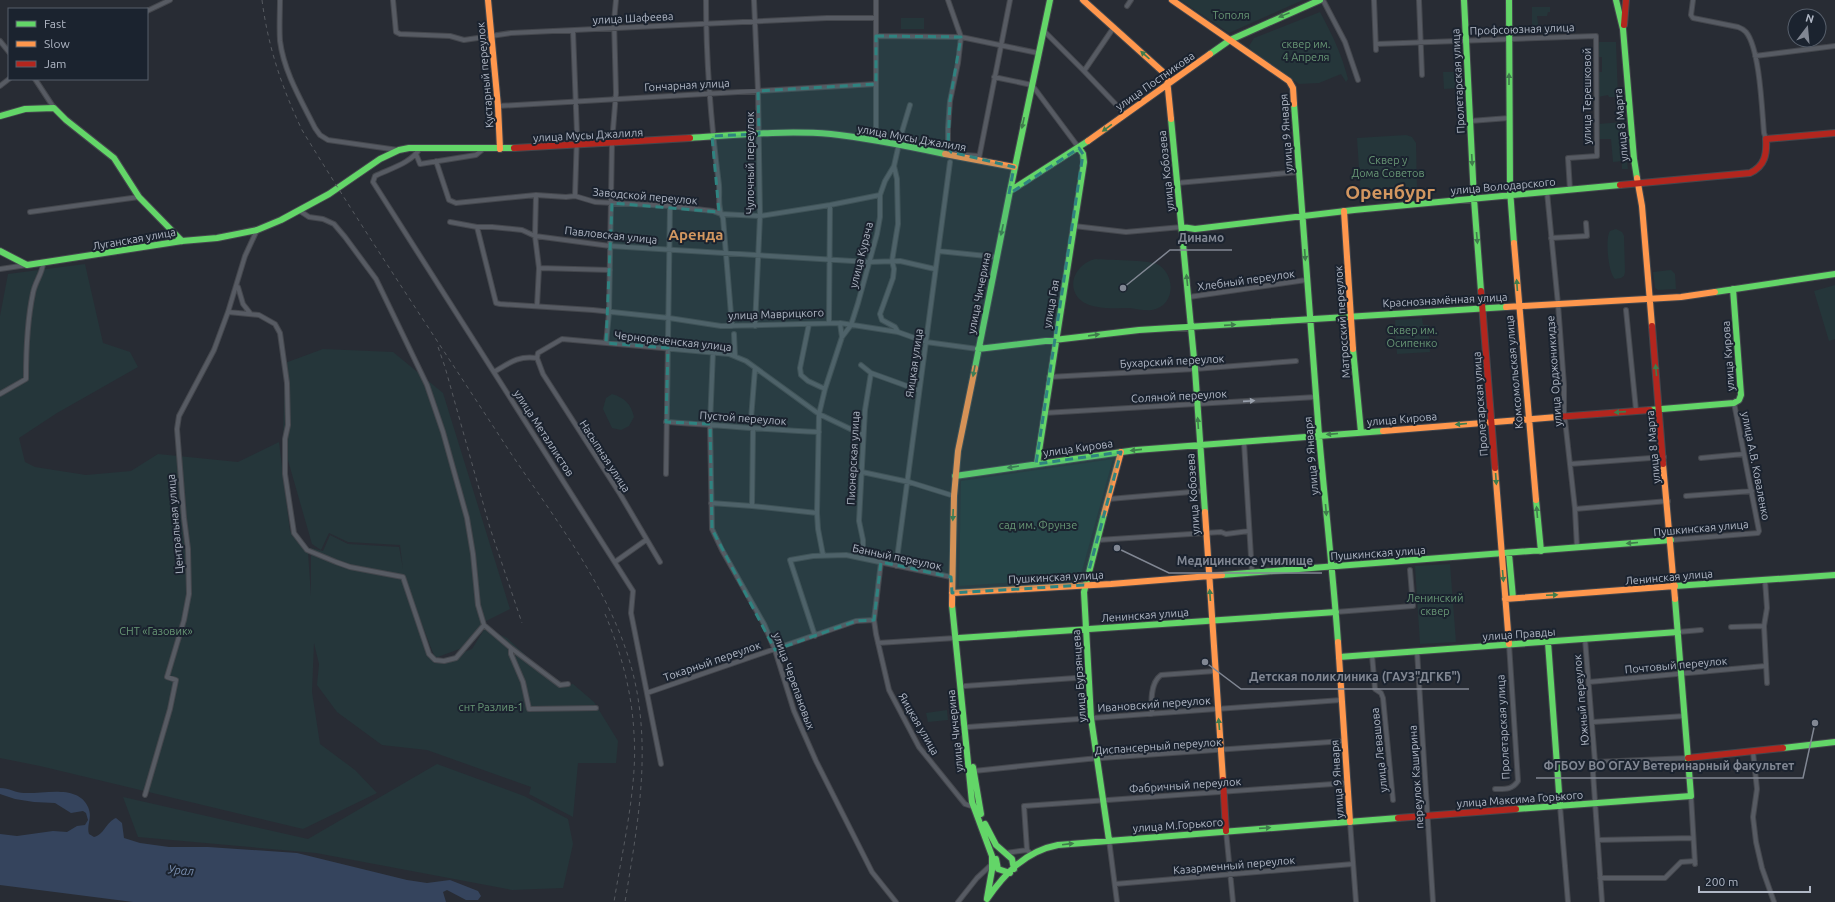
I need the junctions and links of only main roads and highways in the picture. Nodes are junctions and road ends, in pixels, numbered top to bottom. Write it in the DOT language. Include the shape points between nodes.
graph roads {
  1 [pos="488,0"];
  2 [pos="1050,0"];
  3 [pos="1083,0"];
  4 [pos="1172,0"];
  5 [pos="1321,0"];
  6 [pos="1464,0"];
  7 [pos="1508,0"];
  8 [pos="1616,0"];
  9 [pos="1626,0"];
  10 [pos="1623,29"];
  11 [pos="1230,40"];
  12 [pos="1168,85"];
  13 [pos="0,116"];
  14 [pos="1835,133"];
  15 [pos="1079,148"];
  16 [pos="500,149"];
  17 [pos="1014,167"];
  18 [pos="1637,184"];
  19 [pos="1010,191"];
  20 [pos="1511,196"];
  21 [pos="1474,199"];
  22 [pos="1344,211"];
  23 [pos="1302,216"];
  24 [pos="1182,228"];
  25 [pos="182,241"];
  26 [pos="0,251"];
  27 [pos="1835,274"];
  28 [pos="1733,289"];
  29 [pos="1650,299"];
  30 [pos="1519,306"];
  31 [pos="1483,308"];
  32 [pos="1350,317"];
  33 [pos="1309,320"];
  34 [pos="1191,328"];
  35 [pos="1055,340"];
  36 [pos="978,349"];
  37 [pos="1659,408"];
  38 [pos="1528,418"];
  39 [pos="1491,421"];
  40 [pos="1361,432"];
  41 [pos="1319,435"];
  42 [pos="1199,445"];
  43 [pos="1121,452"];
  44 [pos="1037,464"];
  45 [pos="955,476"];
  46 [pos="1671,540"];
  47 [pos="1541,551"];
  48 [pos="1501,554"];
  49 [pos="1509,554"];
  50 [pos="1331,566"];
  51 [pos="1209,576"];
  52 [pos="1835,576"];
  53 [pos="1085,585"];
  54 [pos="1675,586"];
  55 [pos="952,592"];
  56 [pos="1513,598"];
  57 [pos="1505,599"];
  58 [pos="1336,612"];
  59 [pos="1212,621"];
  60 [pos="1086,629"];
  61 [pos="1678,632"];
  62 [pos="957,638"];
  63 [pos="1548,642"];
  64 [pos="1508,644"];
  65 [pos="1339,657"];
  66 [pos="1835,742"];
  67 [pos="1688,758"];
  68 [pos="1691,796"];
  69 [pos="1560,806"];
  70 [pos="1350,822"];
  71 [pos="1226,831"];
  72 [pos="1109,840"];
  73 [pos="1000,858"];
  74 [pos="1012,871"];
  75 [pos="986,901"];
  1 -- 16 [label="main road, Кустарный переулок"];
  2 -- 17 [label="main road, улица Чичерина, one-way"];
  12 -- 3 [label="main road, one-way" via="1163,72"];
  4 -- 11 [label="main road, улица 9 Января"];
  5 -- 11 [label="main road, улица Постникова, one-way"];
  6 -- 21 [label="main road, Пролетарская улица, one-way"];
  20 -- 7 [label="main road, Комсомольская улица, one-way"];
  8 -- 10 [label="main road, улица 8 Марта"];
  9 -- 10 [label="main road, улица 8 Марта"];
  10 -- 18 [label="main road, улица 8 Марта"];
  11 -- 12 [label="main road, улица Постникова"];
  11 -- 23 [label="main road, улица 9 Января" via="1289,81 1293,88"];
  12 -- 15 [label="main road, улица Постникова, one-way"];
  12 -- 24 [label="main road, улица Кобозева"];
  13 -- 25 [label="main road, Луганская улица" via="25,109 54,108 114,158 139,196"];
  14 -- 18 [label="main road, улица Володарского" via="1766,139 1761,168 1750,174"];
  15 -- 19 [label="main road, улица Постникова"];
  15 -- 35 [label="main road, улица Гая" via="1084,162"];
  16 -- 17 [label="main road, улица Мусы Джалиля" via="712,136 830,134 979,158"];
  16 -- 25 [label="main road, улица Мусы Джалиля" via="399,150 380,159 329,194 281,220 257,230 217,238"];
  17 -- 19 [label="main road, улица Чичерина"];
  18 -- 20 [label="main road, улица Володарского"];
  18 -- 29 [label="main road, улица 8 Марта" via="1642,206"];
  19 -- 36 [label="main road, улица Чичерина, one-way"];
  20 -- 21 [label="main road, улица Володарского"];
  30 -- 20 [label="main road, Комсомольская улица, one-way"];
  21 -- 22 [label="main road, улица Володарского"];
  21 -- 31 [label="main road, Пролетарская улица, one-way"];
  22 -- 23 [label="main road, улица Володарского"];
  22 -- 32 [label="main road, Матросский переулок"];
  23 -- 24 [label="main road, улица Володарского" via="1195,229"];
  23 -- 33 [label="main road, улица 9 Января, one-way"];
  34 -- 24 [label="main road, улица Кобозева, one-way"];
  25 -- 26 [label="main road, Луганская улица" via="27,265"];
  27 -- 28 [label="main road, Краснознамённая улица"];
  28 -- 29 [label="main road, Краснознамённая улица" via="1701,295"];
  28 -- 37 [label="main road, улица Кирова" via="1741,395 1739,400 1734,403"];
  29 -- 30 [label="main road, Краснознамённая улица"];
  37 -- 29 [label="main road, улица 8 Марта, one-way"];
  30 -- 31 [label="main road, Краснознамённая улица"];
  30 -- 38 [label="main road, Комсомольская улица"];
  31 -- 32 [label="main road, Краснознамённая улица"];
  31 -- 39 [label="main road, Пролетарская улица"];
  32 -- 33 [label="main road, Краснознамённая улица"];
  32 -- 40 [label="main road, Матросский переулок"];
  34 -- 33 [label="main road, Краснознамённая улица, one-way"];
  33 -- 41 [label="main road, улица 9 Января"];
  35 -- 34 [label="main road, Краснознамённая улица, one-way" via="1121,331"];
  42 -- 34 [label="main road, улица Кобозева, one-way"];
  35 -- 36 [label="main road, улица Маврицкого"];
  35 -- 44 [label="main road, улица Гая"];
  36 -- 45 [label="main road, улица Чичерина, one-way"];
  37 -- 38 [label="main road, улица Кирова, one-way"];
  37 -- 46 [label="main road, улица 8 Марта"];
  38 -- 39 [label="main road, улица Кирова"];
  47 -- 38 [label="main road, Комсомольская улица, one-way"];
  39 -- 40 [label="main road, улица Кирова, one-way"];
  39 -- 48 [label="main road, Пролетарская улица, one-way"];
  40 -- 41 [label="main road, улица Кирова, one-way"];
  41 -- 42 [label="main road, улица Кирова"];
  41 -- 50 [label="main road, улица 9 Января, one-way"];
  42 -- 43 [label="main road, улица Кирова, one-way"];
  42 -- 51 [label="main road, улица Кобозева"];
  43 -- 44 [label="main road, улица Кирова"];
  43 -- 53 [label="main road, улица Бурзянцева"];
  44 -- 45 [label="main road, улица Кирова, one-way"];
  45 -- 55 [label="main road, улица Чичерина, one-way"];
  46 -- 47 [label="main road, Пушкинская улица, one-way"];
  46 -- 54 [label="main road, улица 8 Марта"];
  47 -- 49 [label="main road, Пушкинская улица"];
  48 -- 49 [label="main road, Пушкинская улица"];
  48 -- 50 [label="main road, Пушкинская улица"];
  48 -- 57 [label="main road, Пролетарская улица, one-way"];
  49 -- 56 [label="main road"];
  50 -- 51 [label="main road, Пушкинская улица"];
  50 -- 58 [label="main road, улица 9 Января"];
  51 -- 53 [label="main road, Пушкинская улица"];
  59 -- 51 [label="main road, улица Кобозева, one-way"];
  52 -- 54 [label="main road, Ленинская улица"];
  53 -- 55 [label="main road, Пушкинская улица"];
  53 -- 60 [label="main road, улица Бурзянцева"];
  56 -- 54 [label="main road, Ленинская улица, one-way"];
  54 -- 61 [label="main road, улица 8 Марта"];
  55 -- 62 [label="main road, улица Чичерина"];
  56 -- 57 [label="main road, Ленинская улица"];
  57 -- 64 [label="main road, Пролетарская улица"];
  58 -- 59 [label="main road, Ленинская улица"];
  58 -- 65 [label="main road, улица 9 Января"];
  59 -- 60 [label="main road, Ленинская улица"];
  71 -- 59 [label="main road, улица Кобозева, one-way"];
  60 -- 62 [label="main road, Ленинская улица"];
  60 -- 72 [label="main road, улица Бурзянцева" via="1091,718"];
  61 -- 63 [label="main road, улица Правды"];
  61 -- 67 [label="main road, улица 8 Марта"];
  62 -- 73 [label="main road, улица Чичерина" via="980,813"];
  62 -- 73 [label="main road, улица Чичерина" via="974,807 990,850"];
  63 -- 64 [label="main road, улица Правды"];
  63 -- 69 [label="main road"];
  64 -- 65 [label="main road, улица Правды"];
  65 -- 70 [label="main road, улица 9 Января"];
  66 -- 67 [label="main road"];
  67 -- 68 [label="main road, улица 8 Марта"];
  68 -- 69 [label="main road, улица Максима Горького"];
  69 -- 70 [label="main road, улица Максима Горького"];
  71 -- 70 [label="main road, улица М.Горького, one-way"];
  71 -- 72 [label="main road, улица М.Горького"];
  74 -- 72 [label="main road, улица М.Горького, one-way" via="1029,852 1055,846"];
  73 -- 74 [label="main road" via="1013,862"];
  73 -- 74 [label="main road" via="998,869 1004,872"];
  73 -- 75 [label="main road"];
  74 -- 75 [label="main road, улица М.Горького"];
}
